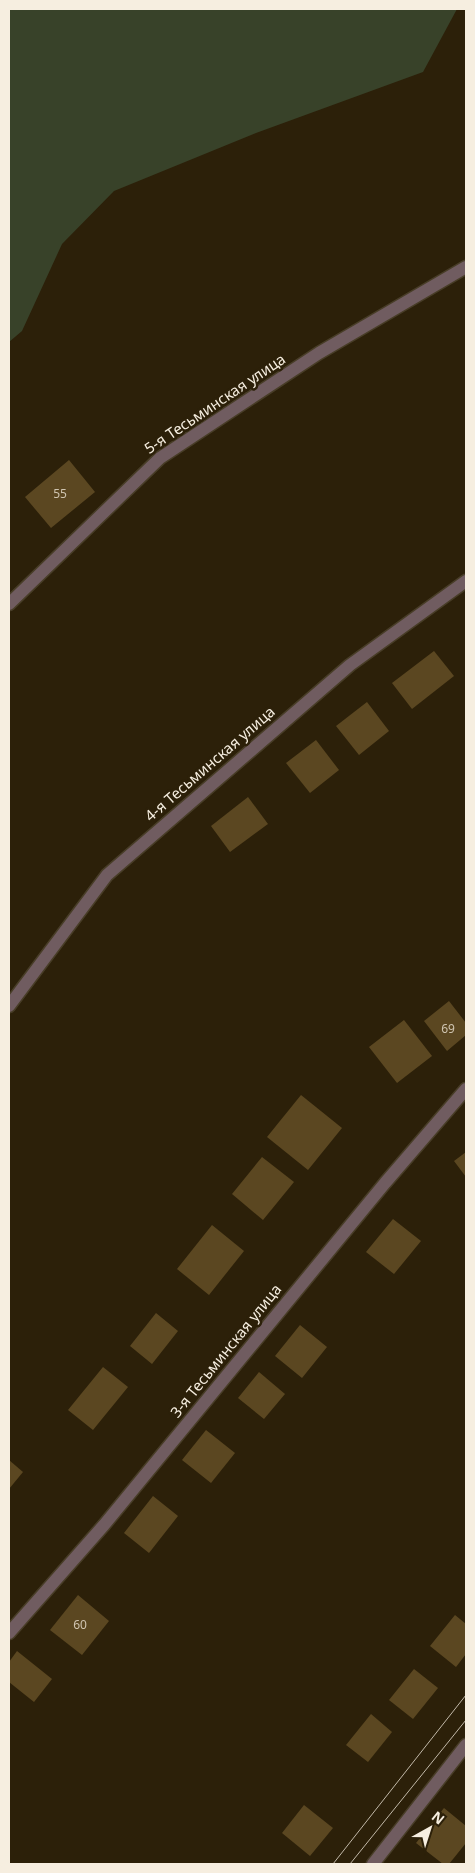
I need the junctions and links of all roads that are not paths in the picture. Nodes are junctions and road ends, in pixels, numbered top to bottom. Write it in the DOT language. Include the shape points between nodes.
graph roads {
  1 [pos="466,267"];
  2 [pos="466,581"];
  3 [pos="9,604"];
  4 [pos="9,1006"];
  5 [pos="466,1089"];
  6 [pos="9,1633"];
  7 [pos="466,1745"];
  8 [pos="373,1864"];
  1 -- 3 [label="street, 5-я Тесьминская улица" via="319,353 160,458"];
  2 -- 4 [label="street, 4-я Тесьминская улица" via="350,665 106,875"];
  5 -- 6 [label="street, 3-я Тесьминская улица" via="104,1525"];
  7 -- 8 [label="street"];
}
